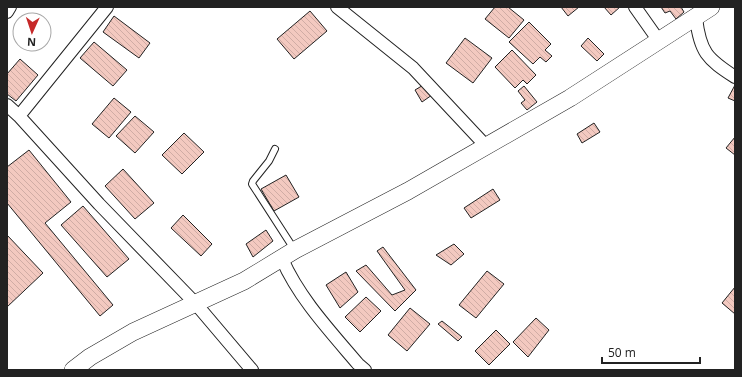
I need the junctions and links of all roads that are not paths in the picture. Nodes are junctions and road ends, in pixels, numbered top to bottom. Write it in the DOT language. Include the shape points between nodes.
graph roads {
  1 [pos="10,7"];
  2 [pos="107,7"];
  3 [pos="337,7"];
  4 [pos="635,7"];
  5 [pos="711,7"];
  6 [pos="7,12"];
  7 [pos="696,18"];
  8 [pos="659,41"];
  9 [pos="735,77"];
  10 [pos="7,105"];
  11 [pos="19,116"];
  12 [pos="486,146"];
  13 [pos="275,149"];
  14 [pos="288,254"];
  15 [pos="196,304"];
  16 [pos="73,370"];
  17 [pos="252,370"];
  18 [pos="365,370"];
  1 -- 6 [label="street"];
  2 -- 11 [label="street"];
  3 -- 12 [label="street" via="412,68"];
  4 -- 8 [label="street"];
  5 -- 7 [label="street"];
  7 -- 8 [label="street"];
  7 -- 9 [label="street" via="698,38 704,51"];
  8 -- 12 [label="street" via="570,98"];
  10 -- 11 [label="street"];
  11 -- 15 [label="street" via="99,204"];
  12 -- 14 [label="street" via="408,191"];
  13 -- 14 [label="lane" via="252,184"];
  14 -- 15 [label="street" via="244,281"];
  14 -- 18 [label="street" via="291,280"];
  15 -- 16 [label="street" via="133,332"];
  15 -- 17 [label="street"];
}
